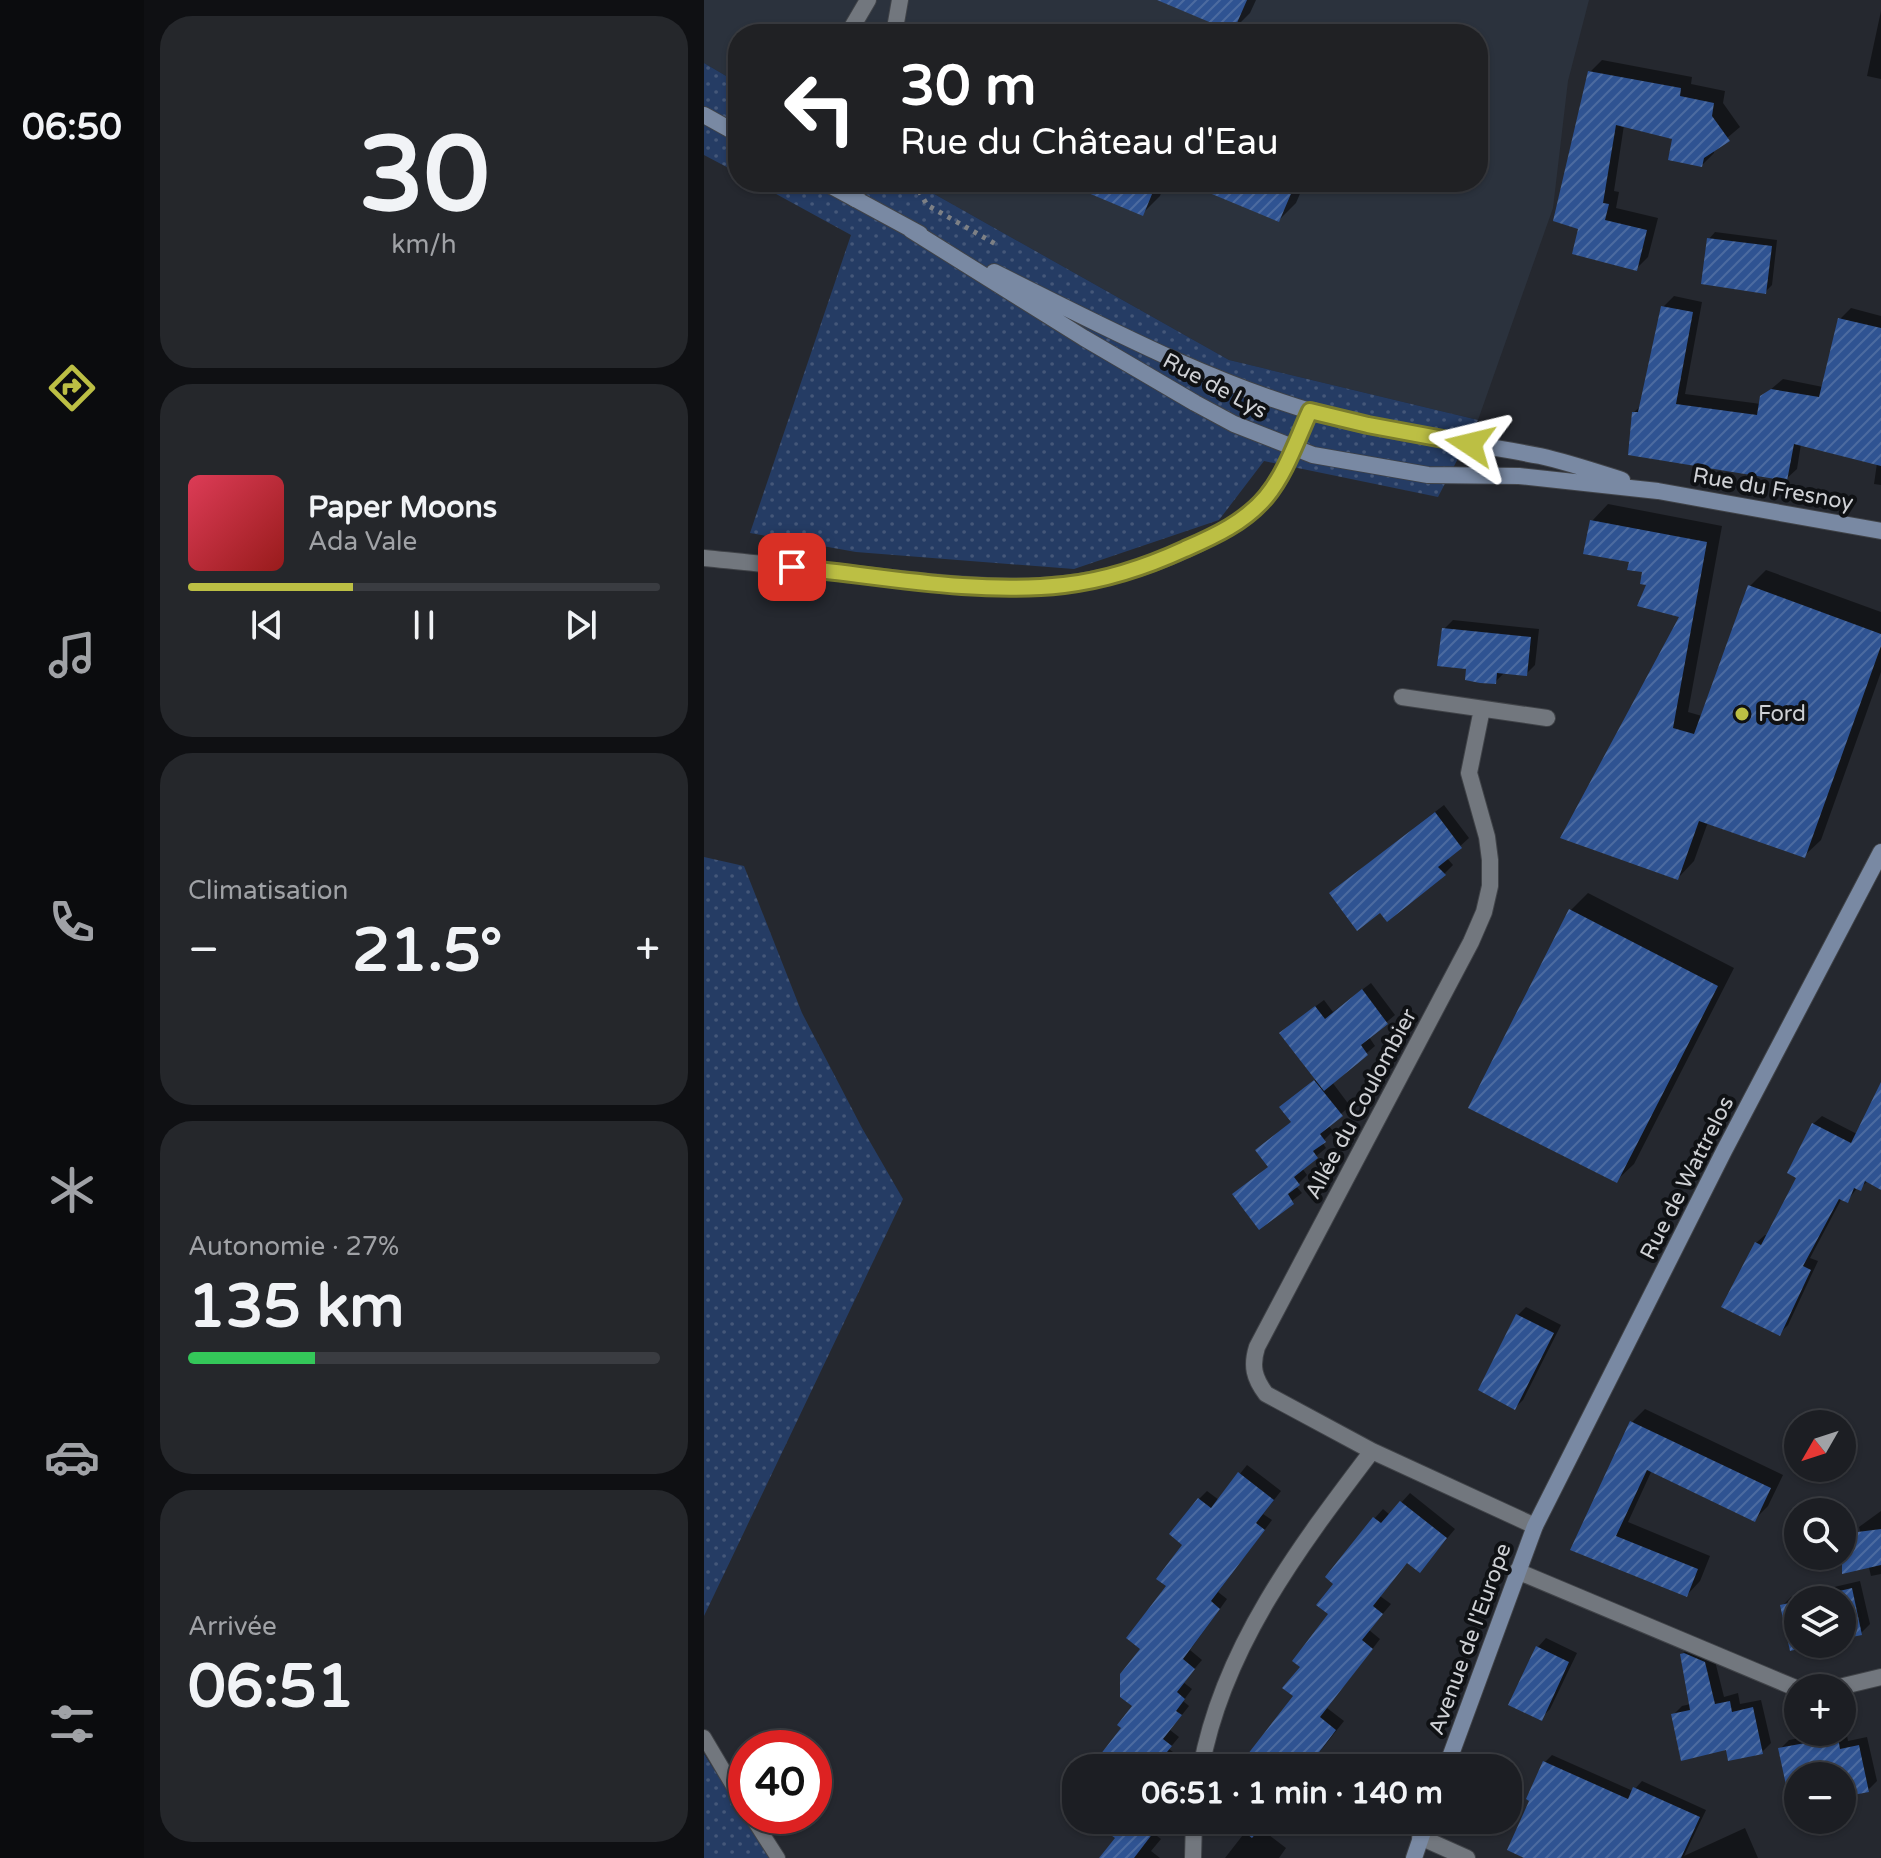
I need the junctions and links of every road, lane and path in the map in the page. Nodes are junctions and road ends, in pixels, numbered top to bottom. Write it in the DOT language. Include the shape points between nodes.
graph roads {
  1 [pos="868,0"];
  2 [pos="900,0"];
  3 [pos="854,24"];
  4 [pos="896,24"];
  5 [pos="704,115"];
  6 [pos="728,128"];
  7 [pos="842,192"];
  8 [pos="857,192"];
  9 [pos="920,192"];
  10 [pos="855,199"];
  11 [pos="911,230"];
  12 [pos="1009,252"];
  13 [pos="1310,411"];
  14 [pos="1293,448"];
  15 [pos="1540,457"];
  16 [pos="1533,478"];
  17 [pos="1658,491"];
  18 [pos="1881,531"];
  19 [pos="704,558"];
  20 [pos="1402,697"];
  21 [pos="1482,709"];
  22 [pos="1547,718"];
  23 [pos="1881,852"];
  24 [pos="1372,1451"];
  25 [pos="1535,1526"];
  26 [pos="1517,1571"];
  27 [pos="1881,1677"];
  28 [pos="1784,1683"];
  29 [pos="1856,1683"];
  30 [pos="704,1737"];
  31 [pos="1205,1754"];
  32 [pos="1451,1754"];
  33 [pos="728,1778"];
  34 [pos="763,1834"];
  35 [pos="1194,1834"];
  36 [pos="1421,1834"];
  37 [pos="1420,1837"];
  38 [pos="778,1858"];
  39 [pos="1193,1858"];
  40 [pos="1414,1858"];
  41 [pos="1467,1858"];
  1 -- 3 [label="street"];
  2 -- 4 [label="street"];
  5 -- 6 [label="street"];
  7 -- 10 [label="street, Rue de Lys"];
  8 -- 10 [label="street"];
  9 -- 12 [label="path" via="927,205"];
  10 -- 11 [label="street, Rue de Lys"];
  11 -- 13 [label="street, Rue de Lys" via="1152,349"];
  11 -- 14 [label="street, Rue de Lys" via="1195,403"];
  13 -- 14 [label="street"];
  13 -- 15 [label="street, Rue de Lys"];
  14 -- 16 [label="street, Rue de Lys" via="1428,475"];
  14 -- 19 [label="street" via="1267,495 1227,529 1148,567 1066,585 955,585"];
  15 -- 17 [label="street, Rue du Fresnoy"];
  16 -- 17 [label="street, Rue du Fresnoy"];
  17 -- 18 [label="street, Rue du Fresnoy"];
  20 -- 21 [label="street"];
  21 -- 22 [label="street"];
  21 -- 24 [label="street, Allée du Coulombier" via="1469,773 1490,860 1484,912 1253,1361 1266,1394"];
  23 -- 25 [label="street, Rue de Wattrelos"];
  24 -- 25 [label="street, Allée du Coulombier"];
  24 -- 31 [label="street" via="1267,1599 1235,1662"];
  25 -- 26 [label="street, Avenue de l'Europe"];
  26 -- 28 [label="street"];
  26 -- 32 [label="street, Avenue de l'Europe"];
  27 -- 29 [label="street"];
  30 -- 33 [label="lane"];
  34 -- 38 [label="lane"];
  35 -- 39 [label="street"];
  36 -- 37 [label="street"];
  37 -- 40 [label="street"];
  37 -- 41 [label="street"];
}
